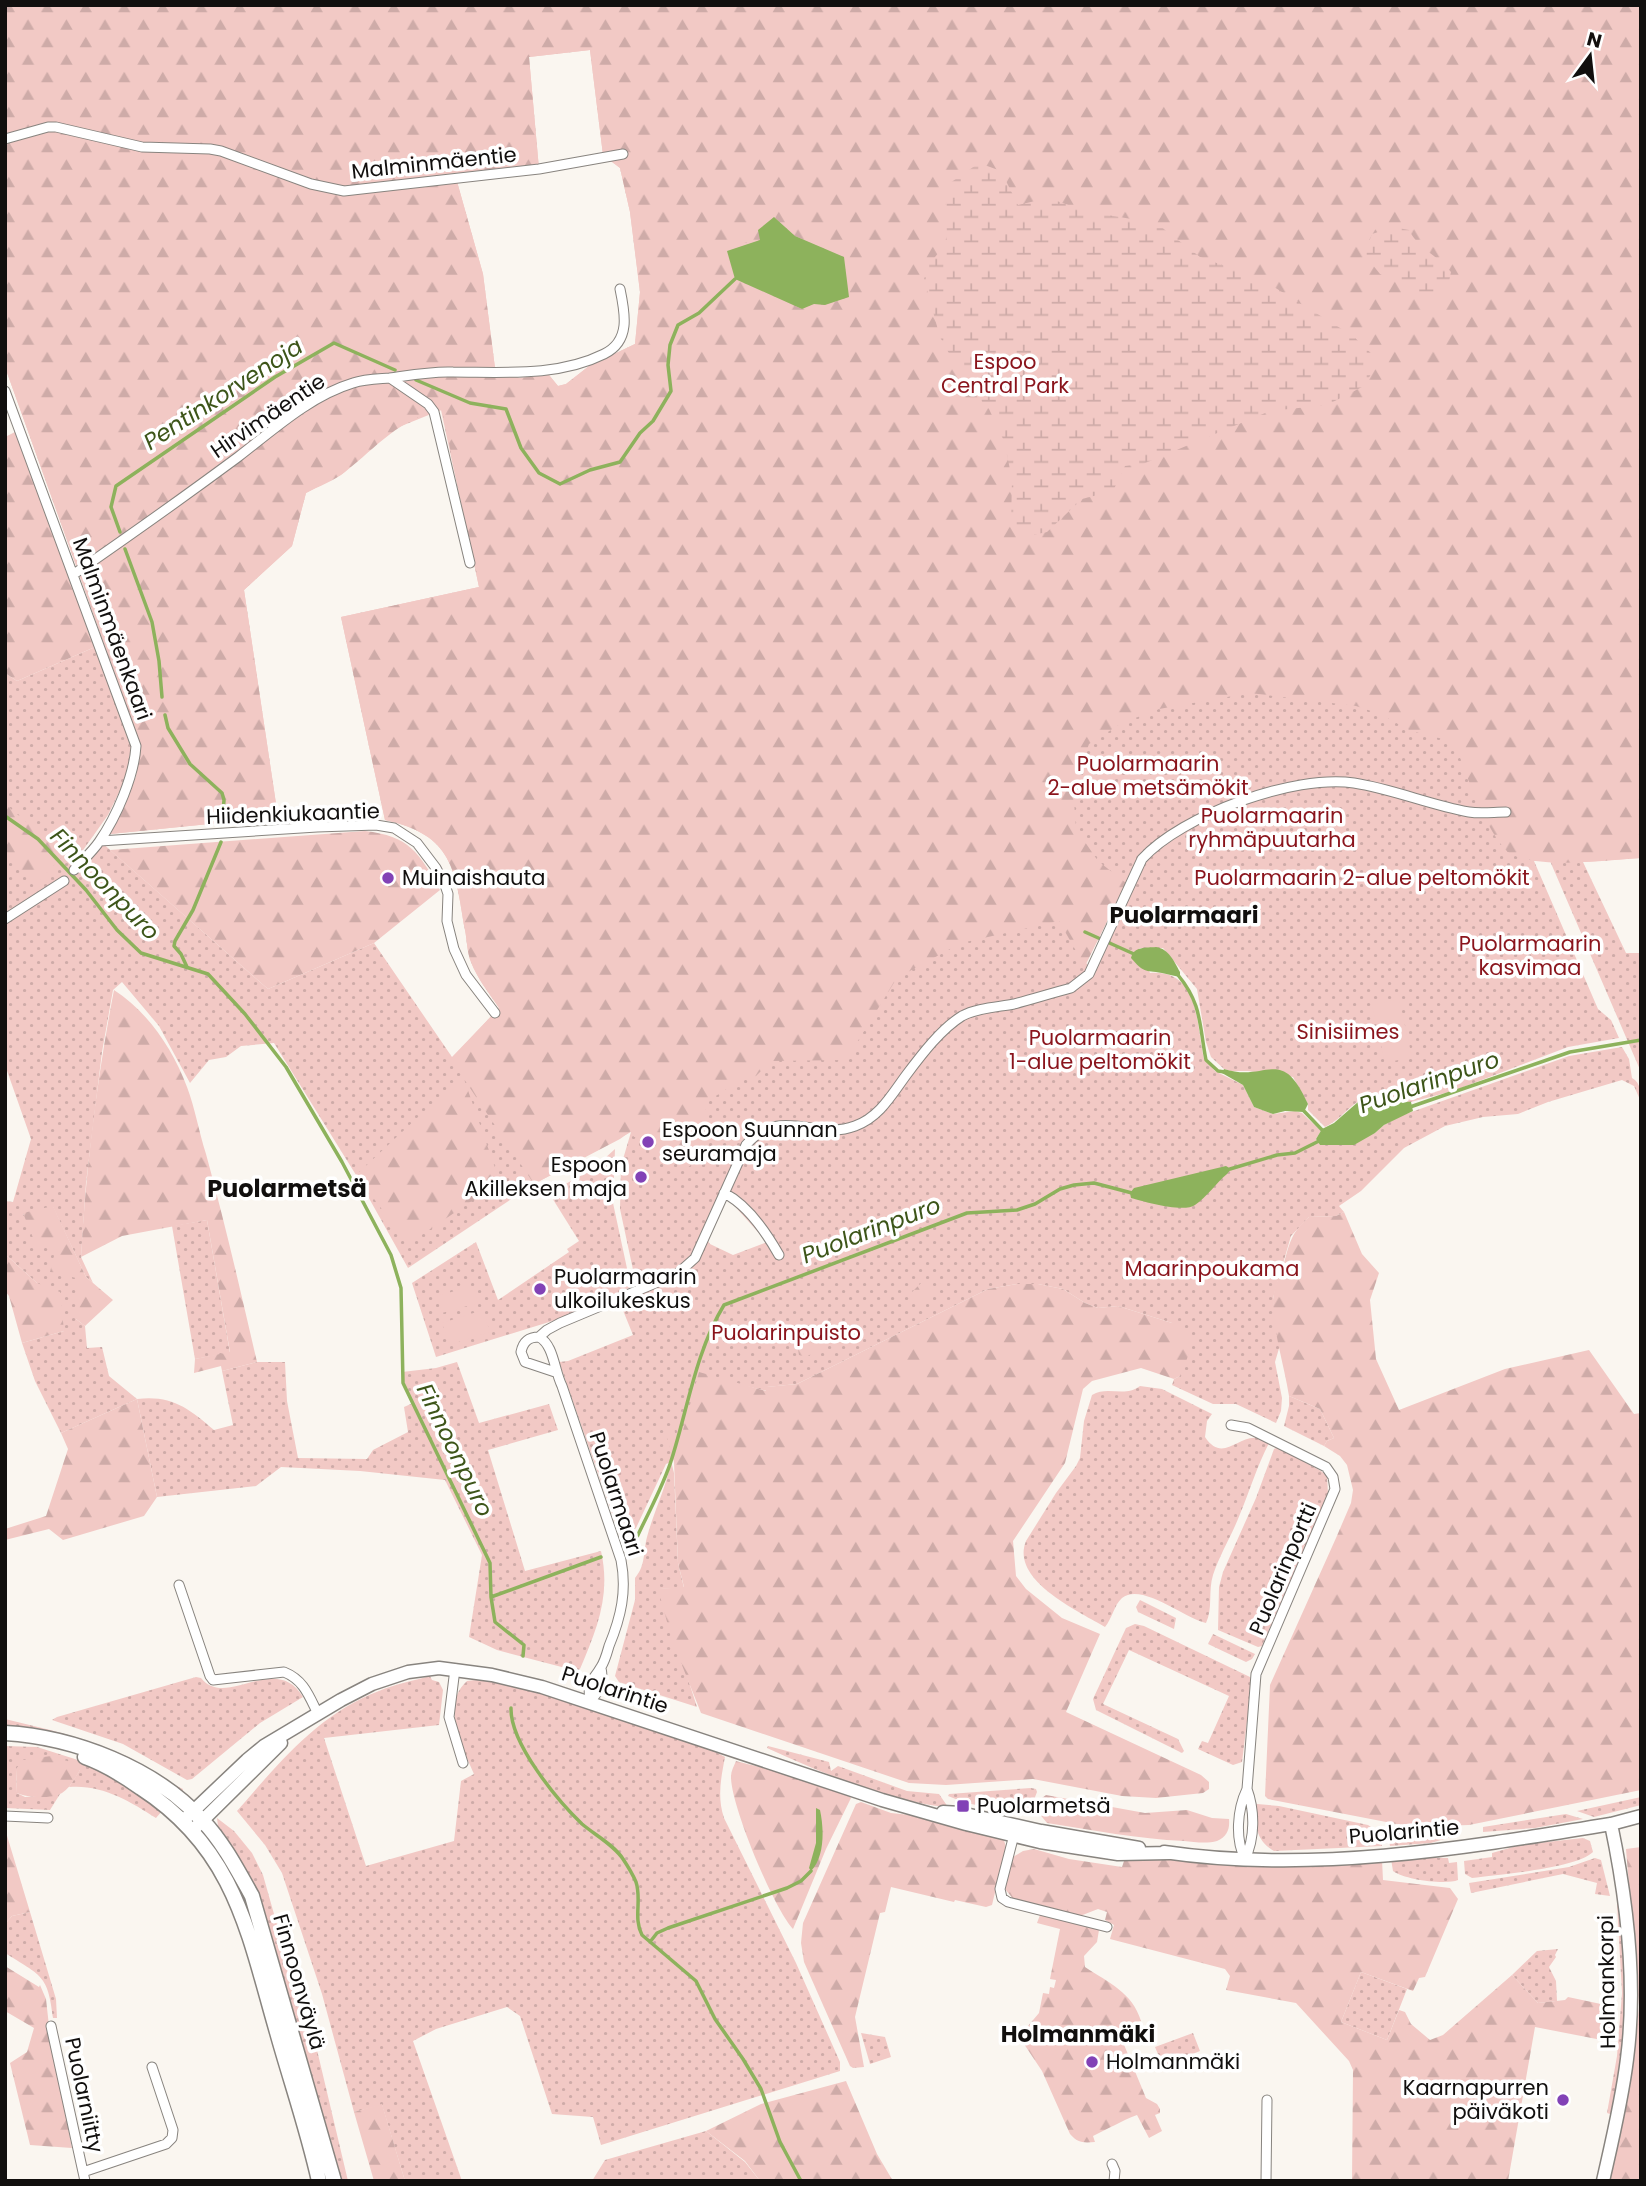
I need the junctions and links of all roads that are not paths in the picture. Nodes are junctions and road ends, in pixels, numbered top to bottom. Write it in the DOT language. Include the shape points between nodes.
graph roads {
  1 [pos="5,139"];
  2 [pos="623,154"];
  3 [pos="620,289"];
  4 [pos="389,378"];
  5 [pos="5,391"];
  6 [pos="470,563"];
  7 [pos="74,574"];
  8 [pos="1506,812"];
  9 [pos="100,841"];
  10 [pos="74,870"];
  11 [pos="64,881"];
  12 [pos="5,919"];
  13 [pos="495,1013"];
  14 [pos="724,1193"];
  15 [pos="779,1255"];
  16 [pos="539,1337"];
  17 [pos="555,1373"];
  18 [pos="1231,1425"];
  19 [pos="178,1585"];
  20 [pos="455,1669"];
  21 [pos="590,1701"];
  22 [pos="318,1714"];
  23 [pos="5,1733"];
  24 [pos="5,1742"];
  25 [pos="464,1763"];
  26 [pos="5,1815"];
  27 [pos="1641,1816"];
  28 [pos="48,1818"];
  29 [pos="193,1820"];
  30 [pos="1611,1824"];
  31 [pos="1016,1831"];
  32 [pos="1245,1859"];
  33 [pos="1107,1927"];
  34 [pos="51,2026"];
  35 [pos="152,2067"];
  36 [pos="1266,2100"];
  37 [pos="1112,2164"];
  38 [pos="84,2176"];
  39 [pos="320,2181"];
  40 [pos="334,2181"];
  41 [pos="1114,2181"];
  42 [pos="1266,2181"];
  43 [pos="1603,2181"];
  1 -- 2 [label="street, Malminmäentie" via="56,127 142,147 210,149 344,191 539,169"];
  3 -- 4 [label="street, Hirvimäentie" via="623,333 616,347 603,355 558,368"];
  4 -- 6 [label="street" via="434,412"];
  4 -- 7 [label="street, Hirvimäentie" via="331,391"];
  5 -- 7 [label="street, Malminmäenkaari"];
  7 -- 9 [label="street, Malminmäenkaari" via="136,746 126,790"];
  8 -- 14 [label="street" via="1471,812 1353,783 1319,782 1276,790 1177,830 1142,859 1089,974 1071,988 965,1014 913,1066 878,1112 854,1127 786,1124 765,1128 746,1145"];
  9 -- 10 [label="street, Malminmäenkaari"];
  9 -- 13 [label="street, Hiidenkiukaantie" via="317,827 394,828 417,843 445,885 454,949 466,975"];
  11 -- 12 [label="street"];
  14 -- 15 [label="street" via="746,1210"];
  14 -- 16 [label="street" via="695,1258 677,1274 560,1323"];
  16 -- 17 [label="street, Puolarmaari" via="550,1346"];
  16 -- 17 [label="street" via="525,1342 522,1358 529,1366"];
  17 -- 21 [label="street, Puolarmaari" via="623,1567 622,1610 601,1668 599,1692"];
  18 -- 32 [label="street, Puolarinportti" via="1248,1428 1326,1467 1335,1489 1256,1674 1247,1789 1252,1803 1251,1845"];
  19 -- 22 [label="street" via="213,1680 284,1672 305,1687"];
  20 -- 21 [label="main road, Puolarintie"];
  20 -- 22 [label="main road, Puolarintie" via="408,1672 372,1684"];
  20 -- 25 [label="street" via="449,1717"];
  21 -- 31 [label="main road, Puolarintie" via="882,1800"];
  22 -- 29 [label="main road, Puolarintie" via="292,1729"];
  23 -- 29 [label="main road" via="99,1754 152,1780"];
  24 -- 29 [label="main road" via="44,1745 90,1759"];
  26 -- 28 [label="street"];
  27 -- 30 [label="main road, Puolarintie"];
  29 -- 39 [label="main road, Finnoonväylä" via="241,1911"];
  29 -- 40 [label="main road, Finnoonväylä" via="233,1861 252,1896"];
  30 -- 32 [label="main road, Puolarintie" via="1414,1853"];
  30 -- 43 [label="main road, Holmankorpi" via="1625,1897 1631,1995 1627,2060"];
  31 -- 32 [label="main road, Puolarintie" via="1118,1854"];
  31 -- 33 [label="street" via="1000,1889 1002,1898"];
  34 -- 38 [label="street, Puolarniitty"];
  35 -- 38 [label="street" via="172,2138"];
  36 -- 42 [label="street"];
  37 -- 41 [label="street"];
}
